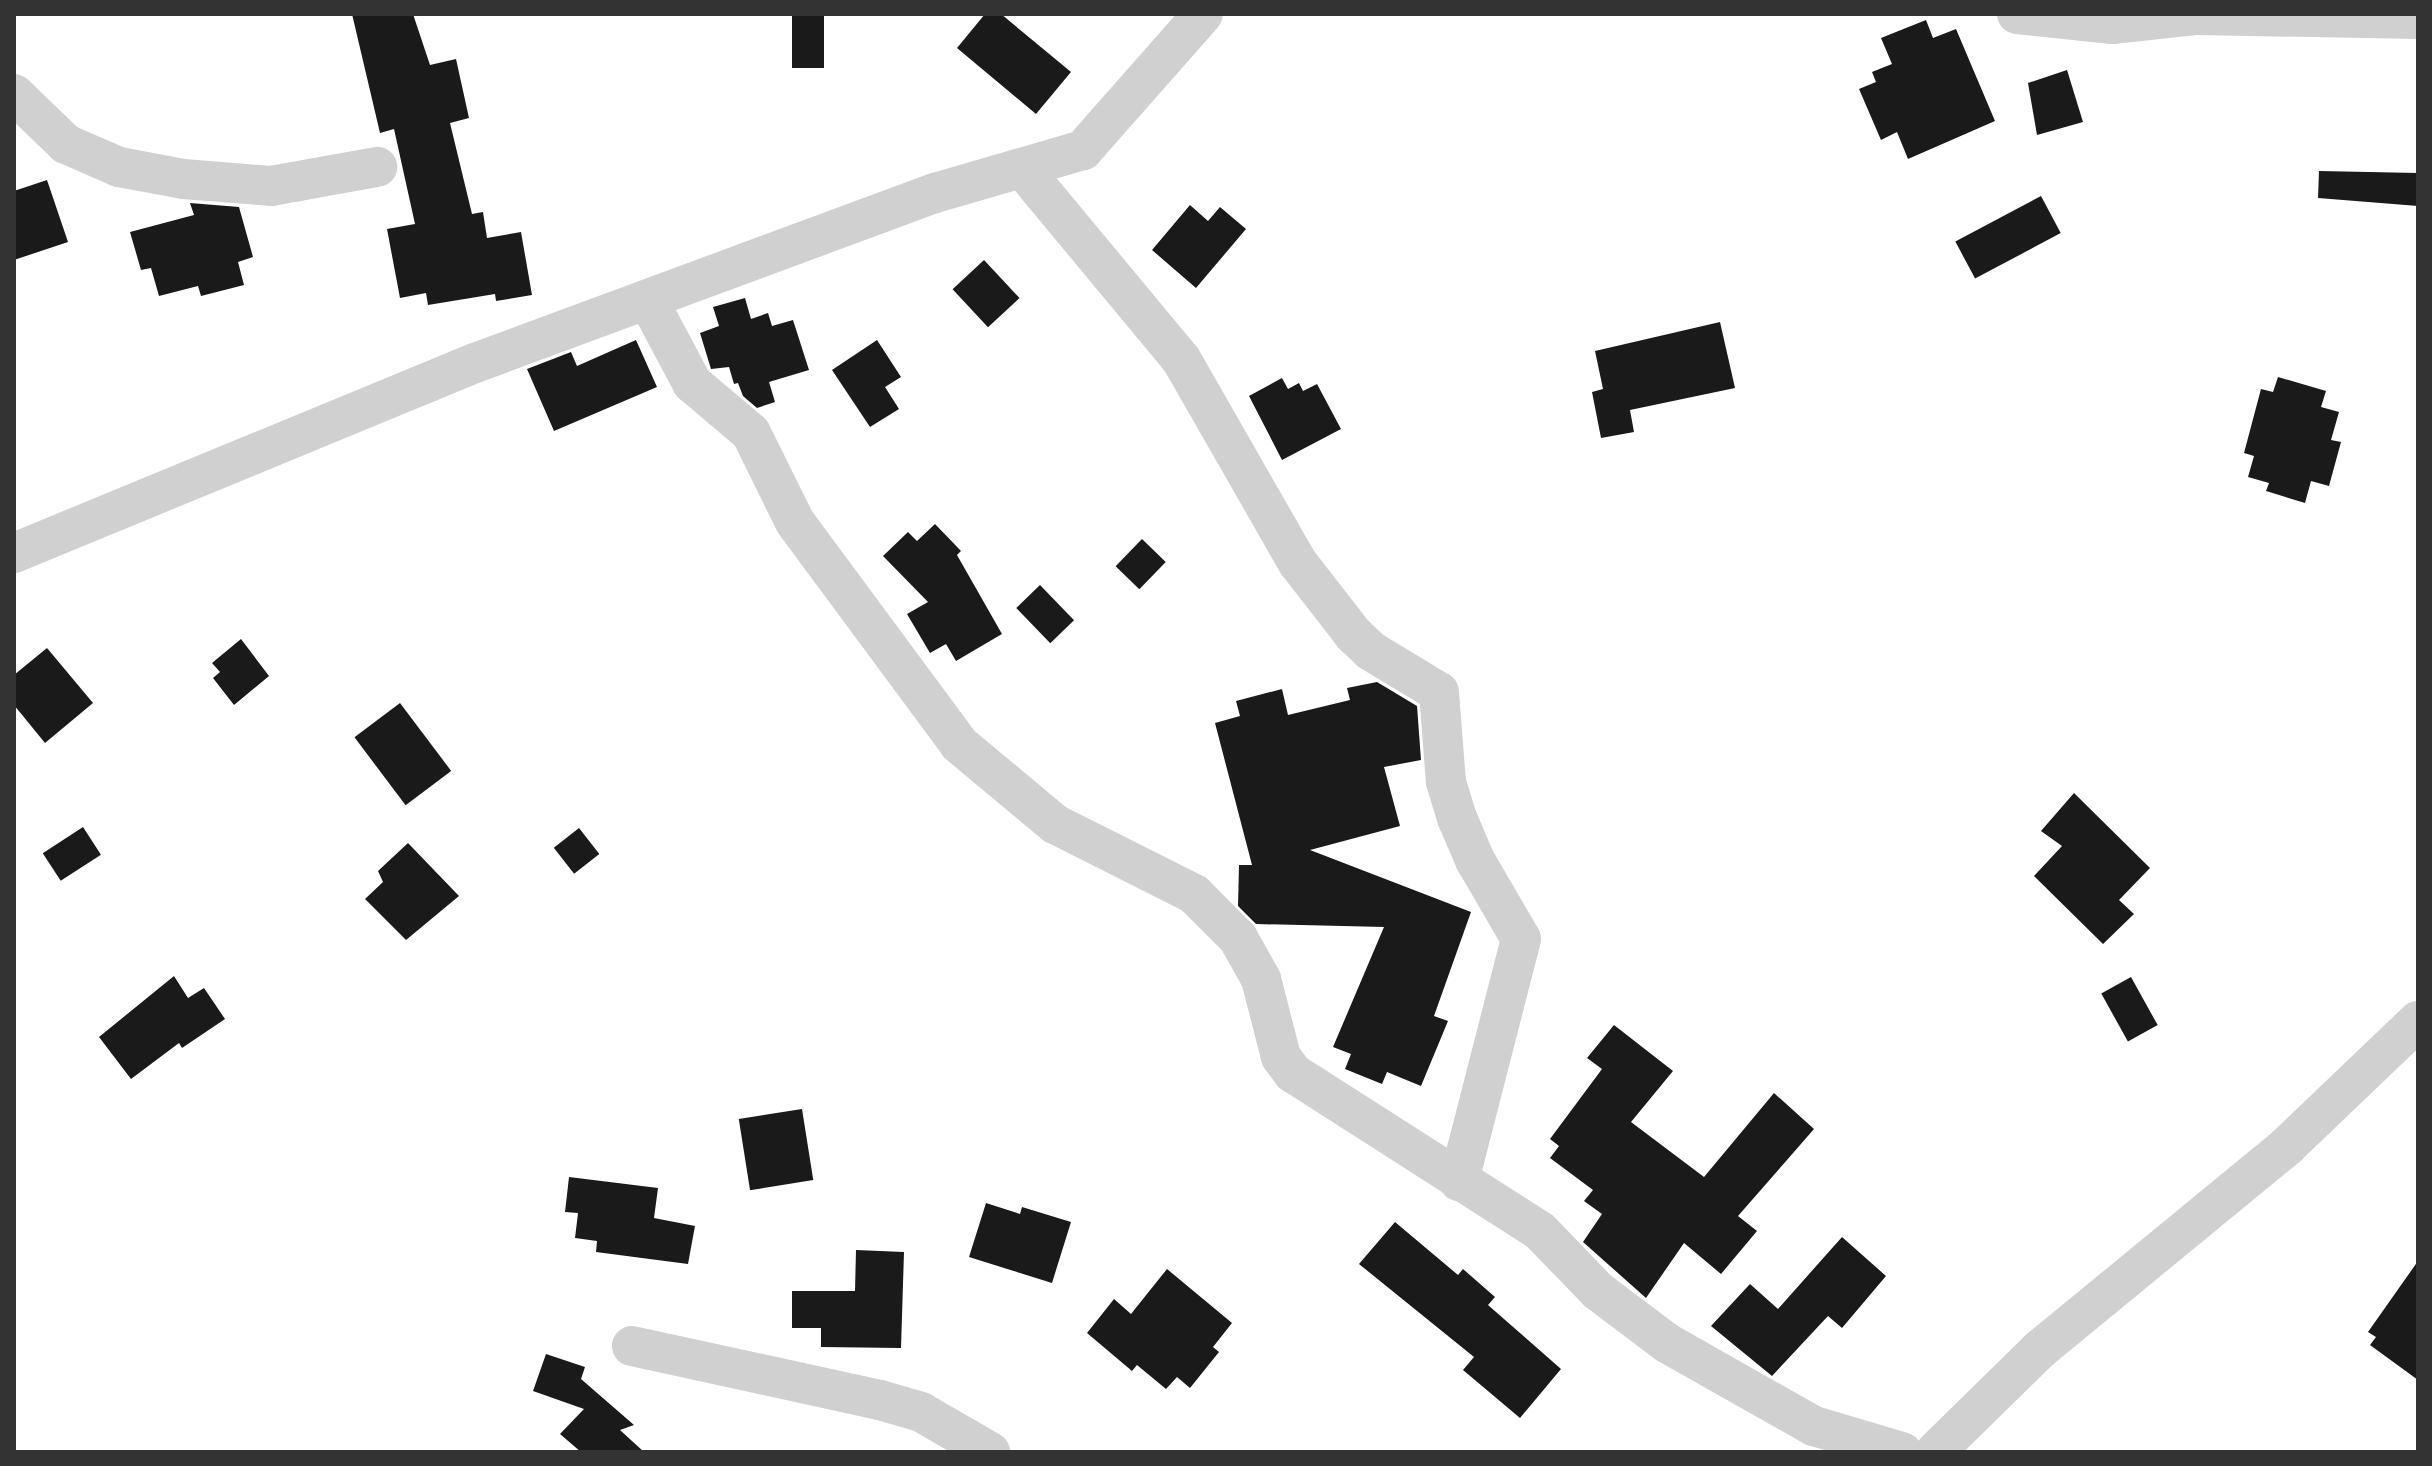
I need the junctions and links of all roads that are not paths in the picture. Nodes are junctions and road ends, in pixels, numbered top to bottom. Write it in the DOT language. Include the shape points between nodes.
graph roads {
  1 [pos="1203,14"];
  2 [pos="2017,14"];
  3 [pos="2418,19"];
  4 [pos="14,94"];
  5 [pos="377,167"];
  6 [pos="1023,169"];
  7 [pos="649,302"];
  8 [pos="14,553"];
  9 [pos="2418,1021"];
  10 [pos="1459,1181"];
  11 [pos="632,1346"];
  12 [pos="990,1452"];
  13 [pos="1902,1452"];
  14 [pos="1935,1452"];
  1 -- 6 [label="street" via="1092,144"];
  2 -- 3 [label="street" via="2112,24 2195,15"];
  4 -- 5 [label="street" via="66,144 119,167 271,186"];
  6 -- 7 [label="street" via="935,193"];
  6 -- 10 [label="street" via="1181,359 1298,563 1353,634 1371,651 1439,692 1446,782 1457,818 1521,939"];
  7 -- 8 [label="street" via="475,363"];
  7 -- 10 [label="street" via="692,383 751,433 795,522 959,744 1055,824 1210,906 1251,959 1281,1057 1293,1073"];
  9 -- 14 [label="street" via="2287,1146 2039,1350"];
  10 -- 13 [label="street" via="1540,1231 1598,1291 1667,1343 1814,1426"];
  11 -- 12 [label="street" via="894,1404 921,1412"];
}
